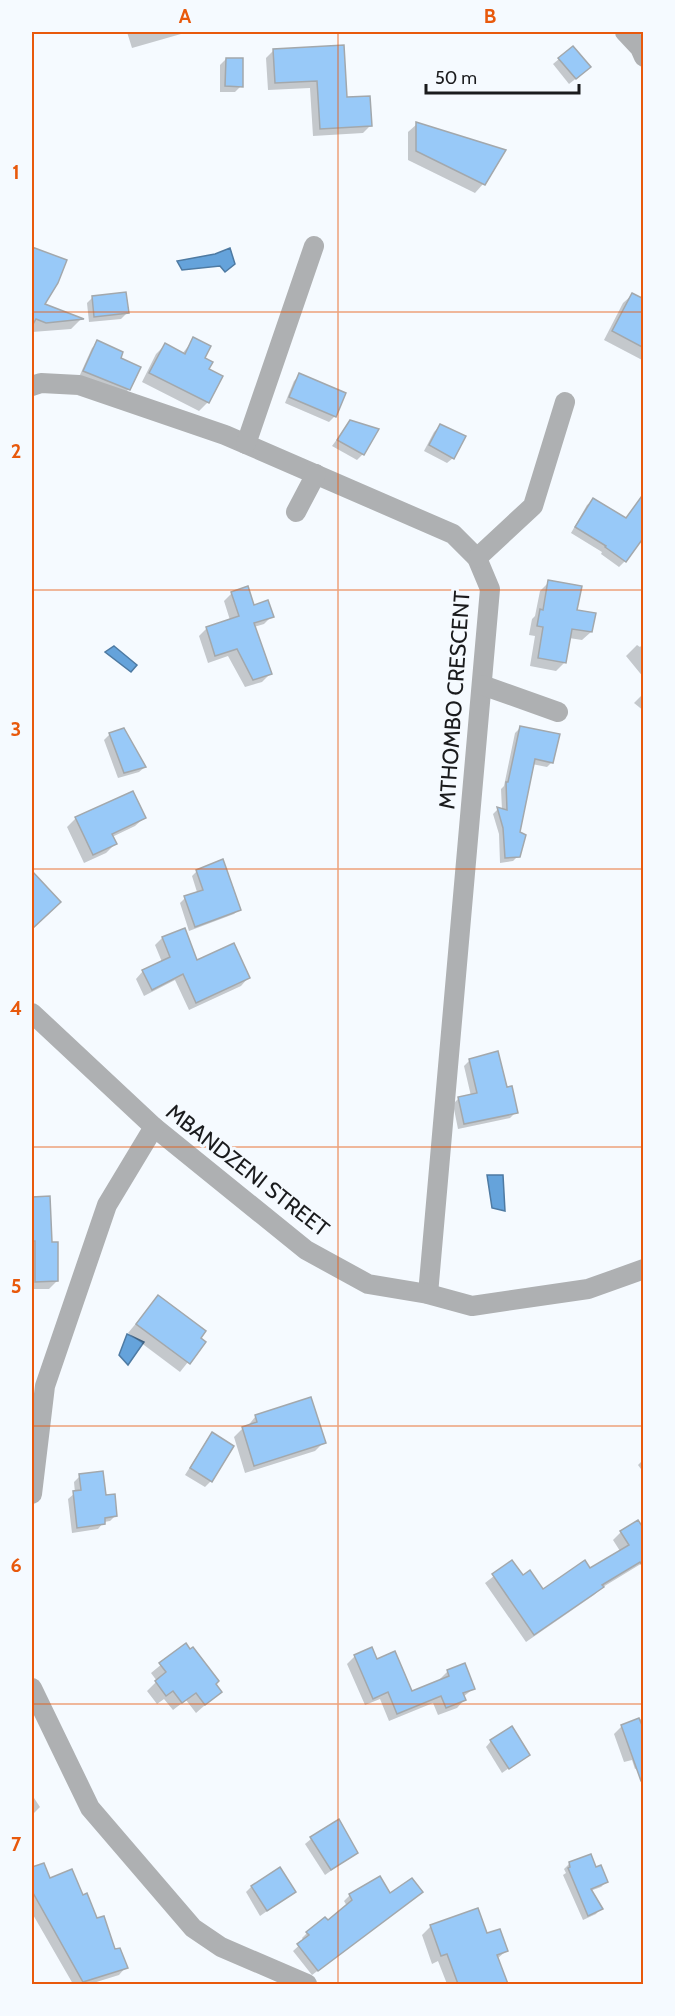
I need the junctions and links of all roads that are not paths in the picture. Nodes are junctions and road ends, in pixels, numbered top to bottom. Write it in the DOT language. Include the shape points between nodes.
graph roads {
  1 [pos="625,32"];
  2 [pos="644,57"];
  3 [pos="314,246"];
  4 [pos="32,386"];
  5 [pos="565,402"];
  6 [pos="246,444"];
  7 [pos="316,474"];
  8 [pos="296,512"];
  9 [pos="477,558"];
  10 [pos="482,685"];
  11 [pos="558,712"];
  12 [pos="32,1013"];
  13 [pos="154,1127"];
  14 [pos="644,1269"];
  15 [pos="428,1294"];
  16 [pos="32,1494"];
  17 [pos="32,1688"];
  18 [pos="307,1984"];
  1 -- 2 [label="street"];
  3 -- 6 [label="street"];
  4 -- 6 [label="street, MTHOMBO CRESCENT" via="79,385"];
  5 -- 9 [label="street" via="533,506"];
  6 -- 7 [label="street, MTHOMBO CRESCENT"];
  7 -- 8 [label="street"];
  7 -- 9 [label="street, MTHOMBO CRESCENT" via="453,534"];
  9 -- 10 [label="street, MTHOMBO CRESCENT" via="490,589"];
  10 -- 11 [label="street"];
  10 -- 15 [label="street, MTHOMBO CRESCENT"];
  12 -- 13 [label="street, MBANDZENI STREET"];
  13 -- 15 [label="street, MBANDZENI STREET" via="306,1250 368,1284"];
  13 -- 16 [label="street" via="107,1205 45,1386"];
  14 -- 15 [label="street, MBANDZENI STREET" via="588,1289 472,1306"];
  17 -- 18 [label="street" via="90,1808 193,1928 221,1947"];
}
